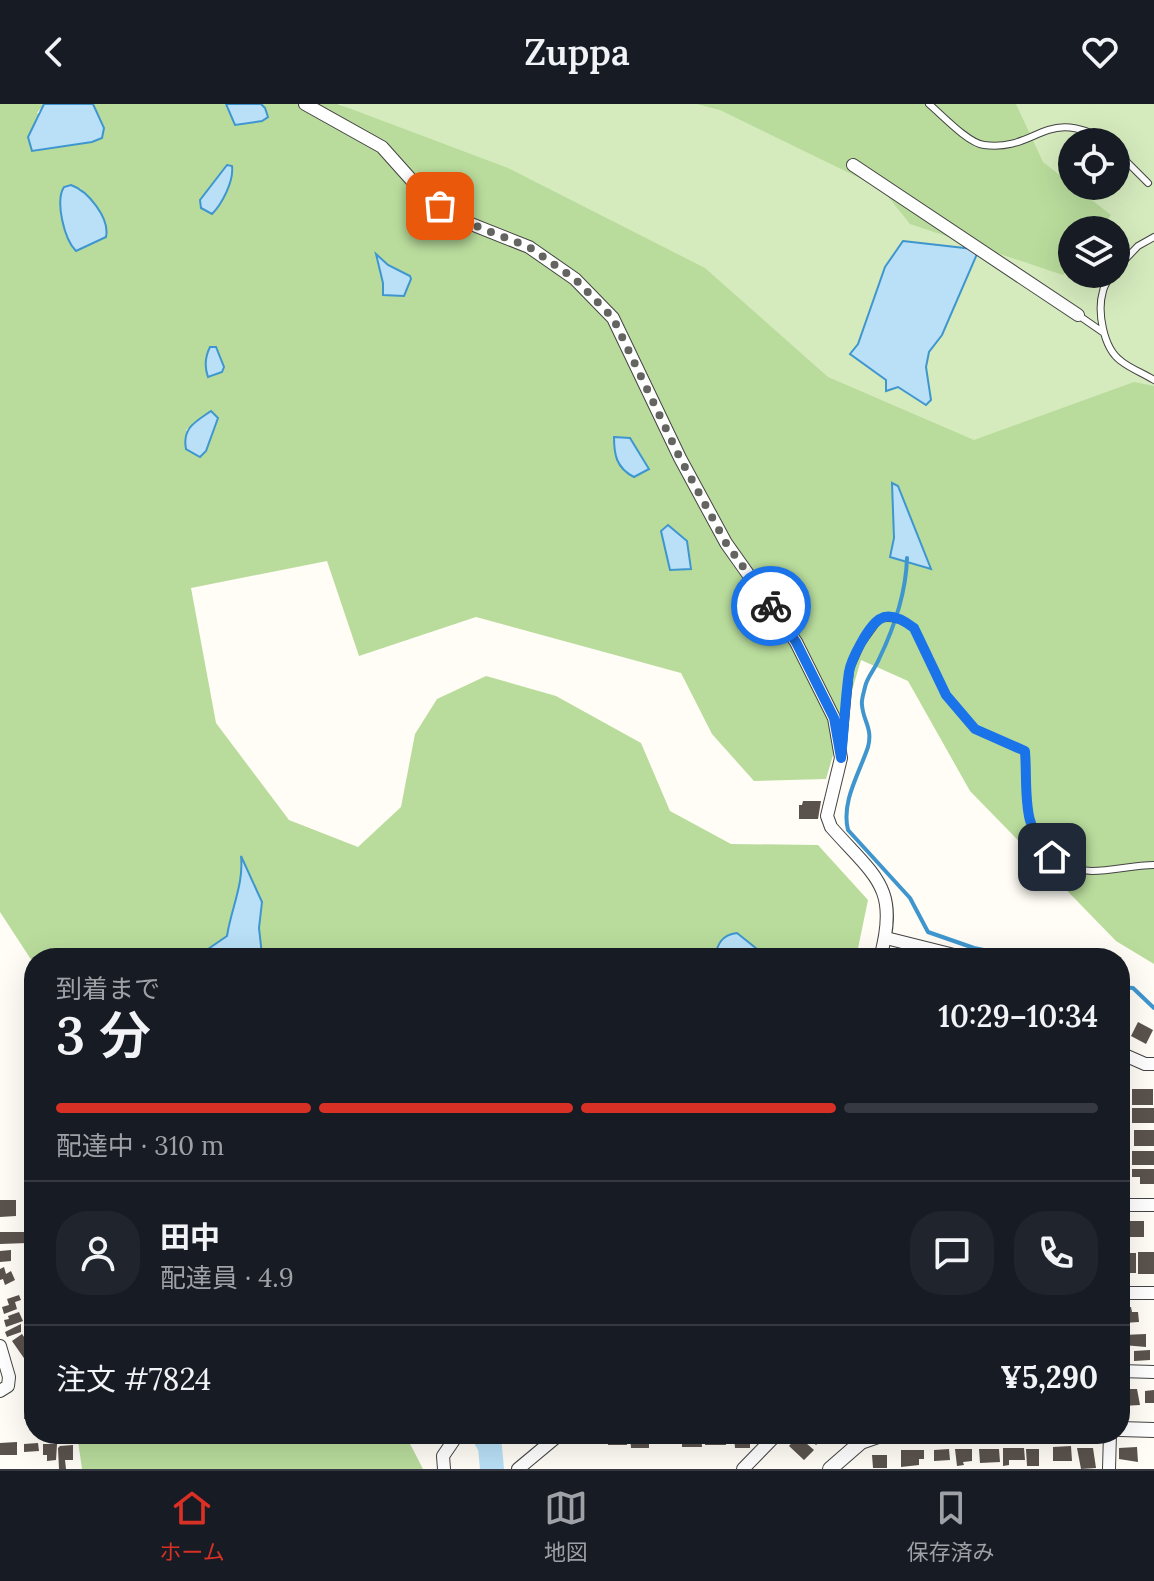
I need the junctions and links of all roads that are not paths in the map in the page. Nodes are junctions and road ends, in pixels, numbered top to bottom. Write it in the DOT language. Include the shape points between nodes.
graph roads {
  1 [pos="305,104"];
  2 [pos="929,104"];
  3 [pos="1084,128"];
  4 [pos="853,165"];
  5 [pos="1130,165"];
  6 [pos="1148,183"];
  7 [pos="1154,237"];
  8 [pos="1130,254"];
  9 [pos="1105,288"];
  10 [pos="1078,315"];
  11 [pos="1104,333"];
  12 [pos="1154,380"];
  13 [pos="841,758"];
  14 [pos="1154,865"];
  15 [pos="886,938"];
  16 [pos="883,948"];
  17 [pos="926,948"];
  18 [pos="1130,1057"];
  19 [pos="1154,1064"];
  20 [pos="1130,1205"];
  21 [pos="1154,1205"];
  22 [pos="1130,1293"];
  23 [pos="1154,1293"];
  24 [pos="0,1346"];
  25 [pos="1130,1371"];
  26 [pos="1154,1372"];
  27 [pos="0,1391"];
  28 [pos="1130,1429"];
  29 [pos="1154,1430"];
  30 [pos="451,1444"];
  31 [pos="548,1444"];
  32 [pos="767,1444"];
  33 [pos="858,1444"];
  34 [pos="1110,1444"];
  35 [pos="444,1469"];
  36 [pos="518,1469"];
  37 [pos="743,1469"];
  38 [pos="830,1469"];
  39 [pos="1109,1469"];
  1 -- 13 [label="street" via="382,147 424,194 456,218 529,247 575,279 613,318 726,543 796,642 834,718"];
  2 -- 3 [label="lane" via="984,145 1020,141 1041,127 1064,123"];
  4 -- 10 [label="street"];
  5 -- 6 [label="lane"];
  7 -- 8 [label="lane"];
  9 -- 11 [label="lane"];
  10 -- 11 [label="lane"];
  11 -- 12 [label="lane" via="1118,360"];
  13 -- 14 [label="lane" via="850,669 861,644 879,619 905,621 914,628 946,695 975,729 1025,751 1029,824 1039,845 1061,861 1089,871"];
  13 -- 15 [label="street" via="827,816 883,887 889,911"];
  15 -- 16 [label="street"];
  15 -- 17 [label="street"];
  18 -- 19 [label="street"];
  20 -- 21 [label="street"];
  22 -- 23 [label="street"];
  24 -- 27 [label="street" via="9,1377 8,1386"];
  25 -- 26 [label="street"];
  28 -- 29 [label="street"];
  30 -- 35 [label="street" via="443,1456"];
  31 -- 36 [label="street"];
  32 -- 37 [label="street"];
  33 -- 38 [label="street"];
  34 -- 39 [label="street"];
}
